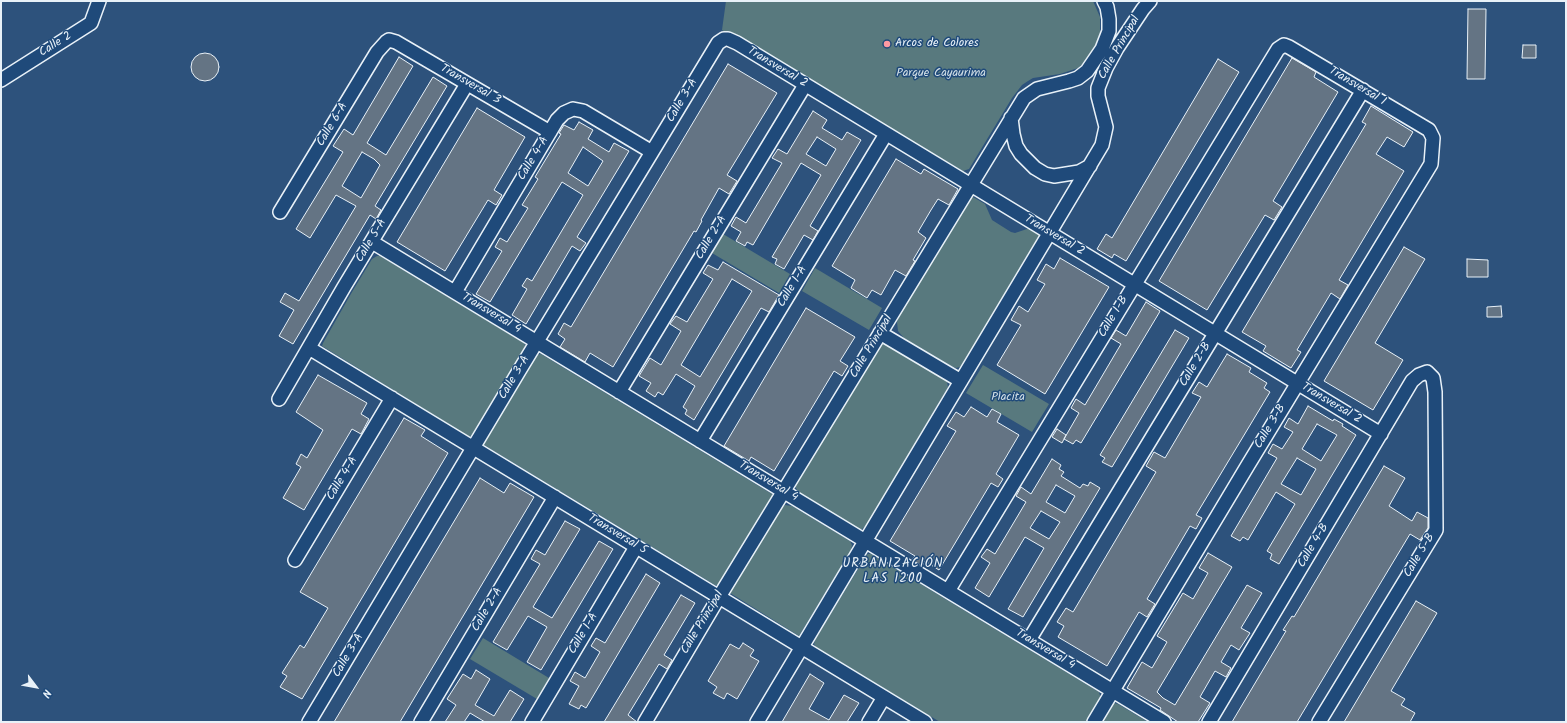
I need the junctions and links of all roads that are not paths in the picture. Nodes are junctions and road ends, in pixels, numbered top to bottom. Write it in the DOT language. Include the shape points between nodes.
graph roads {
  1 [pos="99,1"];
  2 [pos="1104,1"];
  3 [pos="1150,1"];
  4 [pos="726,38"];
  5 [pos="389,40"];
  6 [pos="1284,45"];
  7 [pos="1,80"];
  8 [pos="467,84"];
  9 [pos="805,85"];
  10 [pos="1363,90"];
  11 [pos="1012,118"];
  12 [pos="1429,130"];
  13 [pos="550,132"];
  14 [pos="886,134"];
  15 [pos="652,152"];
  16 [pos="1090,166"];
  17 [pos="971,185"];
  18 [pos="280,212"];
  19 [pos="1050,233"];
  20 [pos="372,242"];
  21 [pos="1134,284"];
  22 [pos="455,292"];
  23 [pos="880,333"];
  24 [pos="1215,334"];
  25 [pos="537,342"];
  26 [pos="309,348"];
  27 [pos="1423,373"];
  28 [pos="961,381"];
  29 [pos="1298,383"];
  30 [pos="619,392"];
  31 [pos="392,398"];
  32 [pos="279,399"];
  33 [pos="1381,434"];
  34 [pos="700,441"];
  35 [pos="473,448"];
  36 [pos="783,491"];
  37 [pos="555,497"];
  38 [pos="865,541"];
  39 [pos="636,547"];
  40 [pos="295,560"];
  41 [pos="948,591"];
  42 [pos="719,597"];
  43 [pos="1029,640"];
  44 [pos="802,647"];
  45 [pos="1113,691"];
  46 [pos="884,697"];
  47 [pos="309,722"];
  48 [pos="422,722"];
  49 [pos="532,722"];
  50 [pos="645,722"];
  51 [pos="757,722"];
  52 [pos="869,722"];
  53 [pos="926,722"];
  54 [pos="1094,722"];
  55 [pos="1164,722"];
  56 [pos="1209,722"];
  57 [pos="1319,722"];
  1 -- 7 [label="street, Calle 2" via="91,23"];
  2 -- 11 [label="street, Calle Principal" via="1109,31 1102,49 1089,68 1078,78 1031,92 1024,98"];
  3 -- 16 [label="street, Calle Principal" via="1117,48 1101,79 1098,96 1106,127 1105,136"];
  4 -- 9 [label="street, Transversal 2"];
  4 -- 15 [label="street, Calle 3-A" via="718,43"];
  5 -- 8 [label="street, Transversal 3"];
  5 -- 18 [label="street, Calle 6-A" via="378,52"];
  6 -- 10 [label="street, Transversal 1"];
  6 -- 21 [label="street, Calle 1-B" via="1274,54"];
  8 -- 13 [label="street, Transversal 3"];
  8 -- 20 [label="street, Calle 5-A"];
  9 -- 14 [label="street, Transversal 2"];
  9 -- 30 [label="street, Calle 2-A"];
  10 -- 12 [label="street, Transversal 1"];
  10 -- 24 [label="street, Calle 2-B"];
  11 -- 16 [label="street" via="1016,146 1035,168 1054,176 1079,172"];
  11 -- 17 [label="street, Calle Principal"];
  12 -- 29 [label="street, Calle 3-B" via="1433,138 1431,164"];
  13 -- 15 [label="street, Calle 4-A" via="564,112 577,109"];
  13 -- 22 [label="street, Calle 4-A"];
  14 -- 17 [label="street, Transversal 2"];
  14 -- 34 [label="street, Calle 1-A"];
  15 -- 25 [label="street, Calle 3-A"];
  16 -- 19 [label="street, Calle Principal"];
  17 -- 19 [label="street, Transversal 2"];
  17 -- 23 [label="street, Calle Principal"];
  19 -- 21 [label="street, Transversal 2"];
  19 -- 28 [label="street, Calle Principal"];
  20 -- 22 [label="street, Transversal 4"];
  20 -- 26 [label="street, Calle 5-A"];
  21 -- 24 [label="street, Transversal 2"];
  21 -- 41 [label="street, Calle 1-B"];
  22 -- 25 [label="street, Transversal 4"];
  23 -- 28 [label="street"];
  23 -- 36 [label="street, Calle Principal"];
  24 -- 29 [label="street, Transversal 2"];
  24 -- 43 [label="street, Calle 2-B"];
  25 -- 30 [label="street, Transversal 4"];
  25 -- 35 [label="street, Calle 3-A"];
  26 -- 31 [label="street, Transversal 5"];
  26 -- 32 [label="street, Calle 5-A"];
  27 -- 33 [label="street, Calle 4-B" via="1412,381"];
  27 -- 57 [label="street, Calle 5-B" via="1427,372 1432,376 1435,392 1436,530"];
  28 -- 38 [label="street, Calle Principal"];
  29 -- 33 [label="street, Transversal 2"];
  29 -- 45 [label="street, Calle 3-B"];
  30 -- 34 [label="street, Transversal 4"];
  31 -- 35 [label="street, Transversal 5"];
  31 -- 40 [label="street, Calle 4-A"];
  33 -- 56 [label="street, Calle 4-B"];
  34 -- 36 [label="street, Transversal 4"];
  35 -- 37 [label="street, Transversal 5"];
  35 -- 47 [label="street, Calle 3-A"];
  36 -- 38 [label="street, Transversal 4"];
  36 -- 42 [label="street, Calle Principal"];
  37 -- 39 [label="street, Transversal 5"];
  37 -- 48 [label="street, Calle 2-A"];
  38 -- 41 [label="street, Transversal 4"];
  38 -- 44 [label="street, Calle Principal"];
  39 -- 42 [label="street, Transversal 5"];
  39 -- 49 [label="street, Calle 1-A"];
  41 -- 43 [label="street, Transversal 4"];
  42 -- 44 [label="street, Transversal 5"];
  42 -- 50 [label="street, Calle Principal"];
  43 -- 45 [label="street, Transversal 4"];
  44 -- 46 [label="street, Transversal 5"];
  44 -- 51 [label="street, Calle Principal"];
  45 -- 54 [label="street, Calle 3-B"];
  45 -- 55 [label="street, Transversal 4"];
  46 -- 52 [label="street"];
  46 -- 53 [label="street, Transversal 5"];
}
